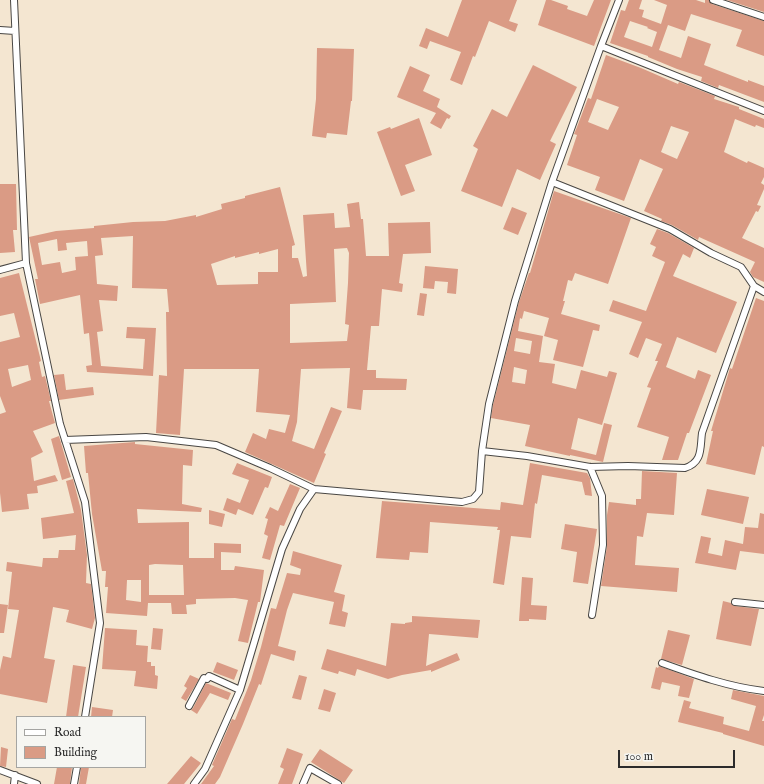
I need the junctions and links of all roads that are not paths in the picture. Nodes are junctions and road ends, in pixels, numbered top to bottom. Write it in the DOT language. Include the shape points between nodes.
graph roads {
  1 [pos="14,0"];
  2 [pos="619,0"];
  3 [pos="713,0"];
  4 [pos="734,3"];
  5 [pos="764,18"];
  6 [pos="0,30"];
  7 [pos="15,31"];
  8 [pos="601,46"];
  9 [pos="764,111"];
  10 [pos="552,182"];
  11 [pos="26,263"];
  12 [pos="0,270"];
  13 [pos="754,286"];
  14 [pos="764,292"];
  15 [pos="66,440"];
  16 [pos="482,451"];
  17 [pos="590,467"];
  18 [pos="314,489"];
  19 [pos="735,602"];
  20 [pos="764,605"];
  21 [pos="592,615"];
  22 [pos="662,664"];
  23 [pos="240,690"];
  24 [pos="764,691"];
  25 [pos="189,706"];
  26 [pos="85,716"];
  27 [pos="77,768"];
  28 [pos="0,770"];
  29 [pos="15,775"];
  30 [pos="14,784"];
  31 [pos="37,784"];
  32 [pos="74,784"];
  33 [pos="194,784"];
  34 [pos="303,784"];
  35 [pos="338,784"];
  1 -- 7 [label="street"];
  2 -- 8 [label="street"];
  3 -- 4 [label="street"];
  4 -- 5 [label="street"];
  6 -- 7 [label="street"];
  7 -- 11 [label="street"];
  8 -- 9 [label="street"];
  8 -- 10 [label="street"];
  10 -- 13 [label="street" via="670,229 741,267"];
  10 -- 16 [label="street" via="515,301 489,404"];
  11 -- 12 [label="street"];
  11 -- 15 [label="street" via="60,424"];
  13 -- 14 [label="street"];
  13 -- 17 [label="street" via="702,433 696,462 685,468"];
  15 -- 18 [label="street" via="146,437 216,445"];
  15 -- 26 [label="street" via="84,502 100,623"];
  16 -- 17 [label="street"];
  16 -- 18 [label="street" via="478,492 473,499 462,502"];
  17 -- 21 [label="street" via="602,496 602,545"];
  18 -- 23 [label="street" via="300,509 282,549"];
  19 -- 20 [label="street"];
  22 -- 24 [label="street" via="704,678"];
  23 -- 25 [label="street" via="209,676 207,679 204,678"];
  23 -- 33 [label="street" via="205,769"];
  27 -- 32 [label="street"];
  28 -- 29 [label="street"];
  29 -- 30 [label="street"];
  29 -- 31 [label="street"];
  34 -- 35 [label="street" via="310,768"];
}
